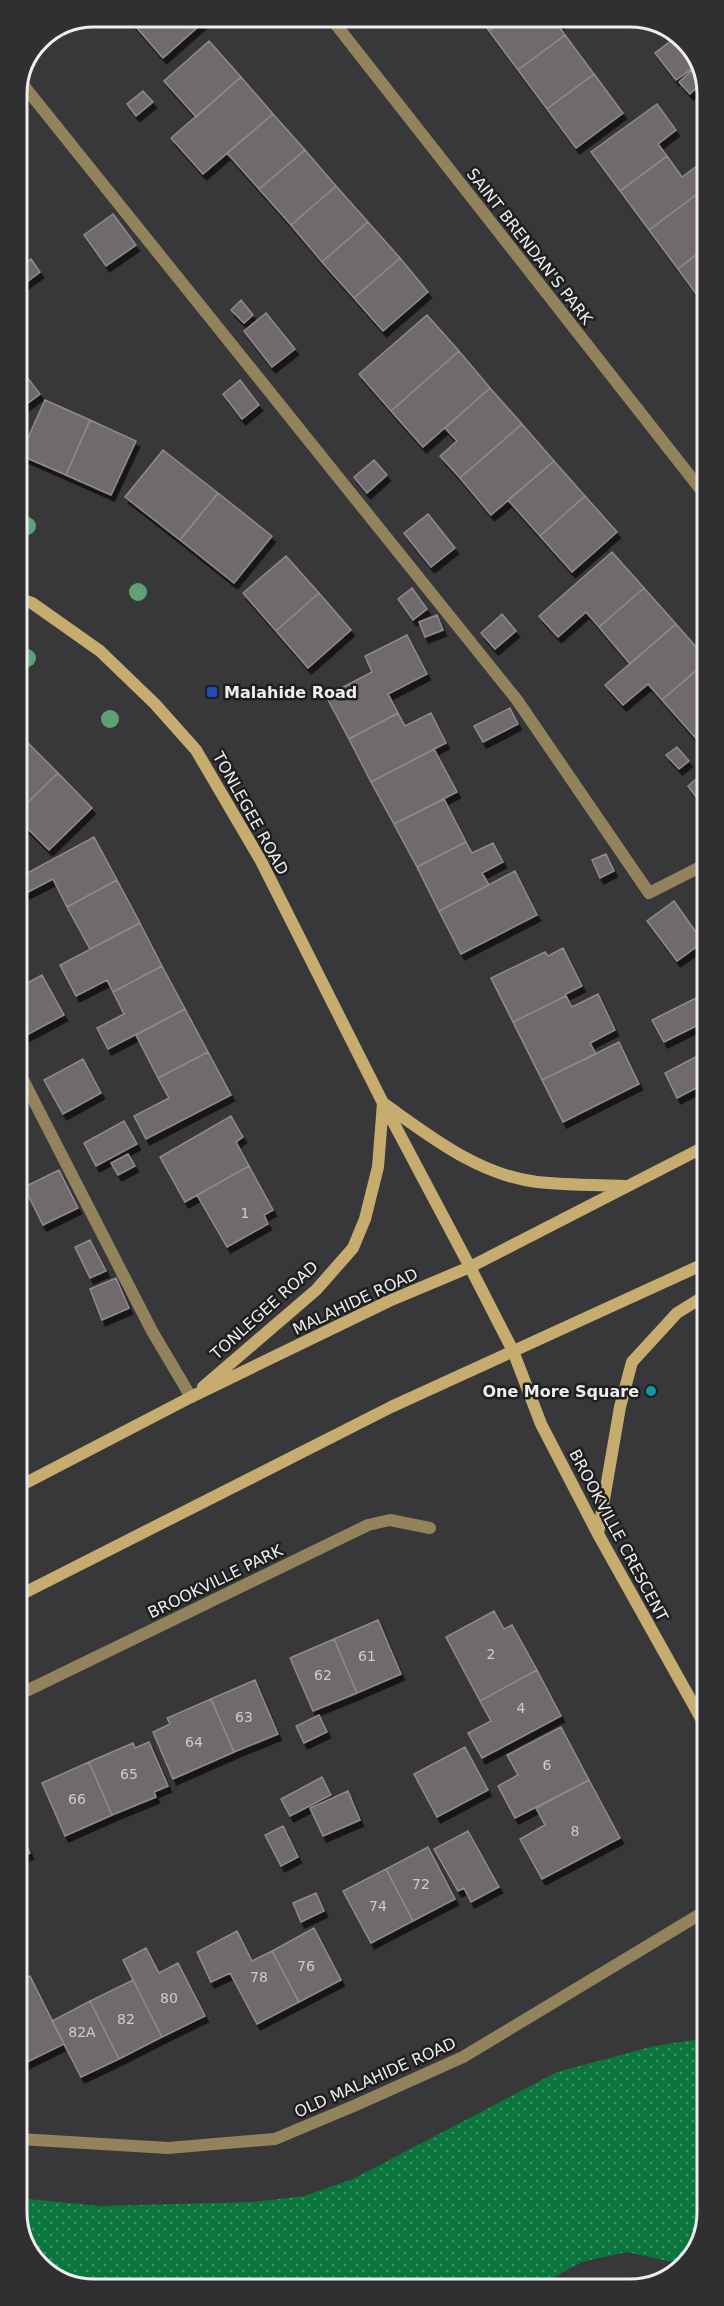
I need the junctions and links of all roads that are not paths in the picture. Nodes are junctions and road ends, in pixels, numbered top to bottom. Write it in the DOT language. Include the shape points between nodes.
graph roads {
  1 [pos="338,27"];
  2 [pos="27,90"];
  3 [pos="697,485"];
  4 [pos="27,601"];
  5 [pos="697,869"];
  6 [pos="27,1088"];
  7 [pos="383,1103"];
  8 [pos="697,1151"];
  9 [pos="627,1186"];
  10 [pos="470,1267"];
  11 [pos="697,1267"];
  12 [pos="697,1301"];
  13 [pos="513,1351"];
  14 [pos="191,1397"];
  15 [pos="27,1482"];
  16 [pos="430,1528"];
  17 [pos="598,1534"];
  18 [pos="27,1591"];
  19 [pos="27,1691"];
  20 [pos="697,1711"];
  21 [pos="697,1917"];
  22 [pos="27,2139"];
  1 -- 3 [label="street, SAINT BRENDAN'S PARK"];
  2 -- 5 [label="street" via="517,700 649,893"];
  4 -- 7 [label="main road, TONLEGEE ROAD" via="100,651 196,750 261,861"];
  6 -- 14 [label="street" via="152,1331"];
  7 -- 9 [label="main road" via="462,1156 511,1176 536,1182"];
  7 -- 10 [label="main road, TONLEGEE ROAD"];
  7 -- 14 [label="main road, TONLEGEE ROAD" via="378,1167 366,1220 353,1248 316,1290"];
  8 -- 9 [label="main road, MALAHIDE ROAD"];
  9 -- 10 [label="main road, MALAHIDE ROAD"];
  10 -- 13 [label="main road, TONLEGEE ROAD"];
  10 -- 14 [label="main road, MALAHIDE ROAD" via="389,1301"];
  11 -- 13 [label="main road"];
  12 -- 17 [label="main road" via="678,1313 632,1362 620,1407"];
  13 -- 17 [label="main road, BROOKVILLE CRESCENT" via="541,1424"];
  13 -- 18 [label="main road" via="381,1412"];
  14 -- 15 [label="main road, MALAHIDE ROAD"];
  16 -- 19 [label="street, BROOKVILLE PARK" via="390,1520 369,1525"];
  17 -- 20 [label="main road, BROOKVILLE CRESCENT"];
  21 -- 22 [label="street, OLD MALAHIDE ROAD" via="463,2057 275,2139 168,2148"];
}
